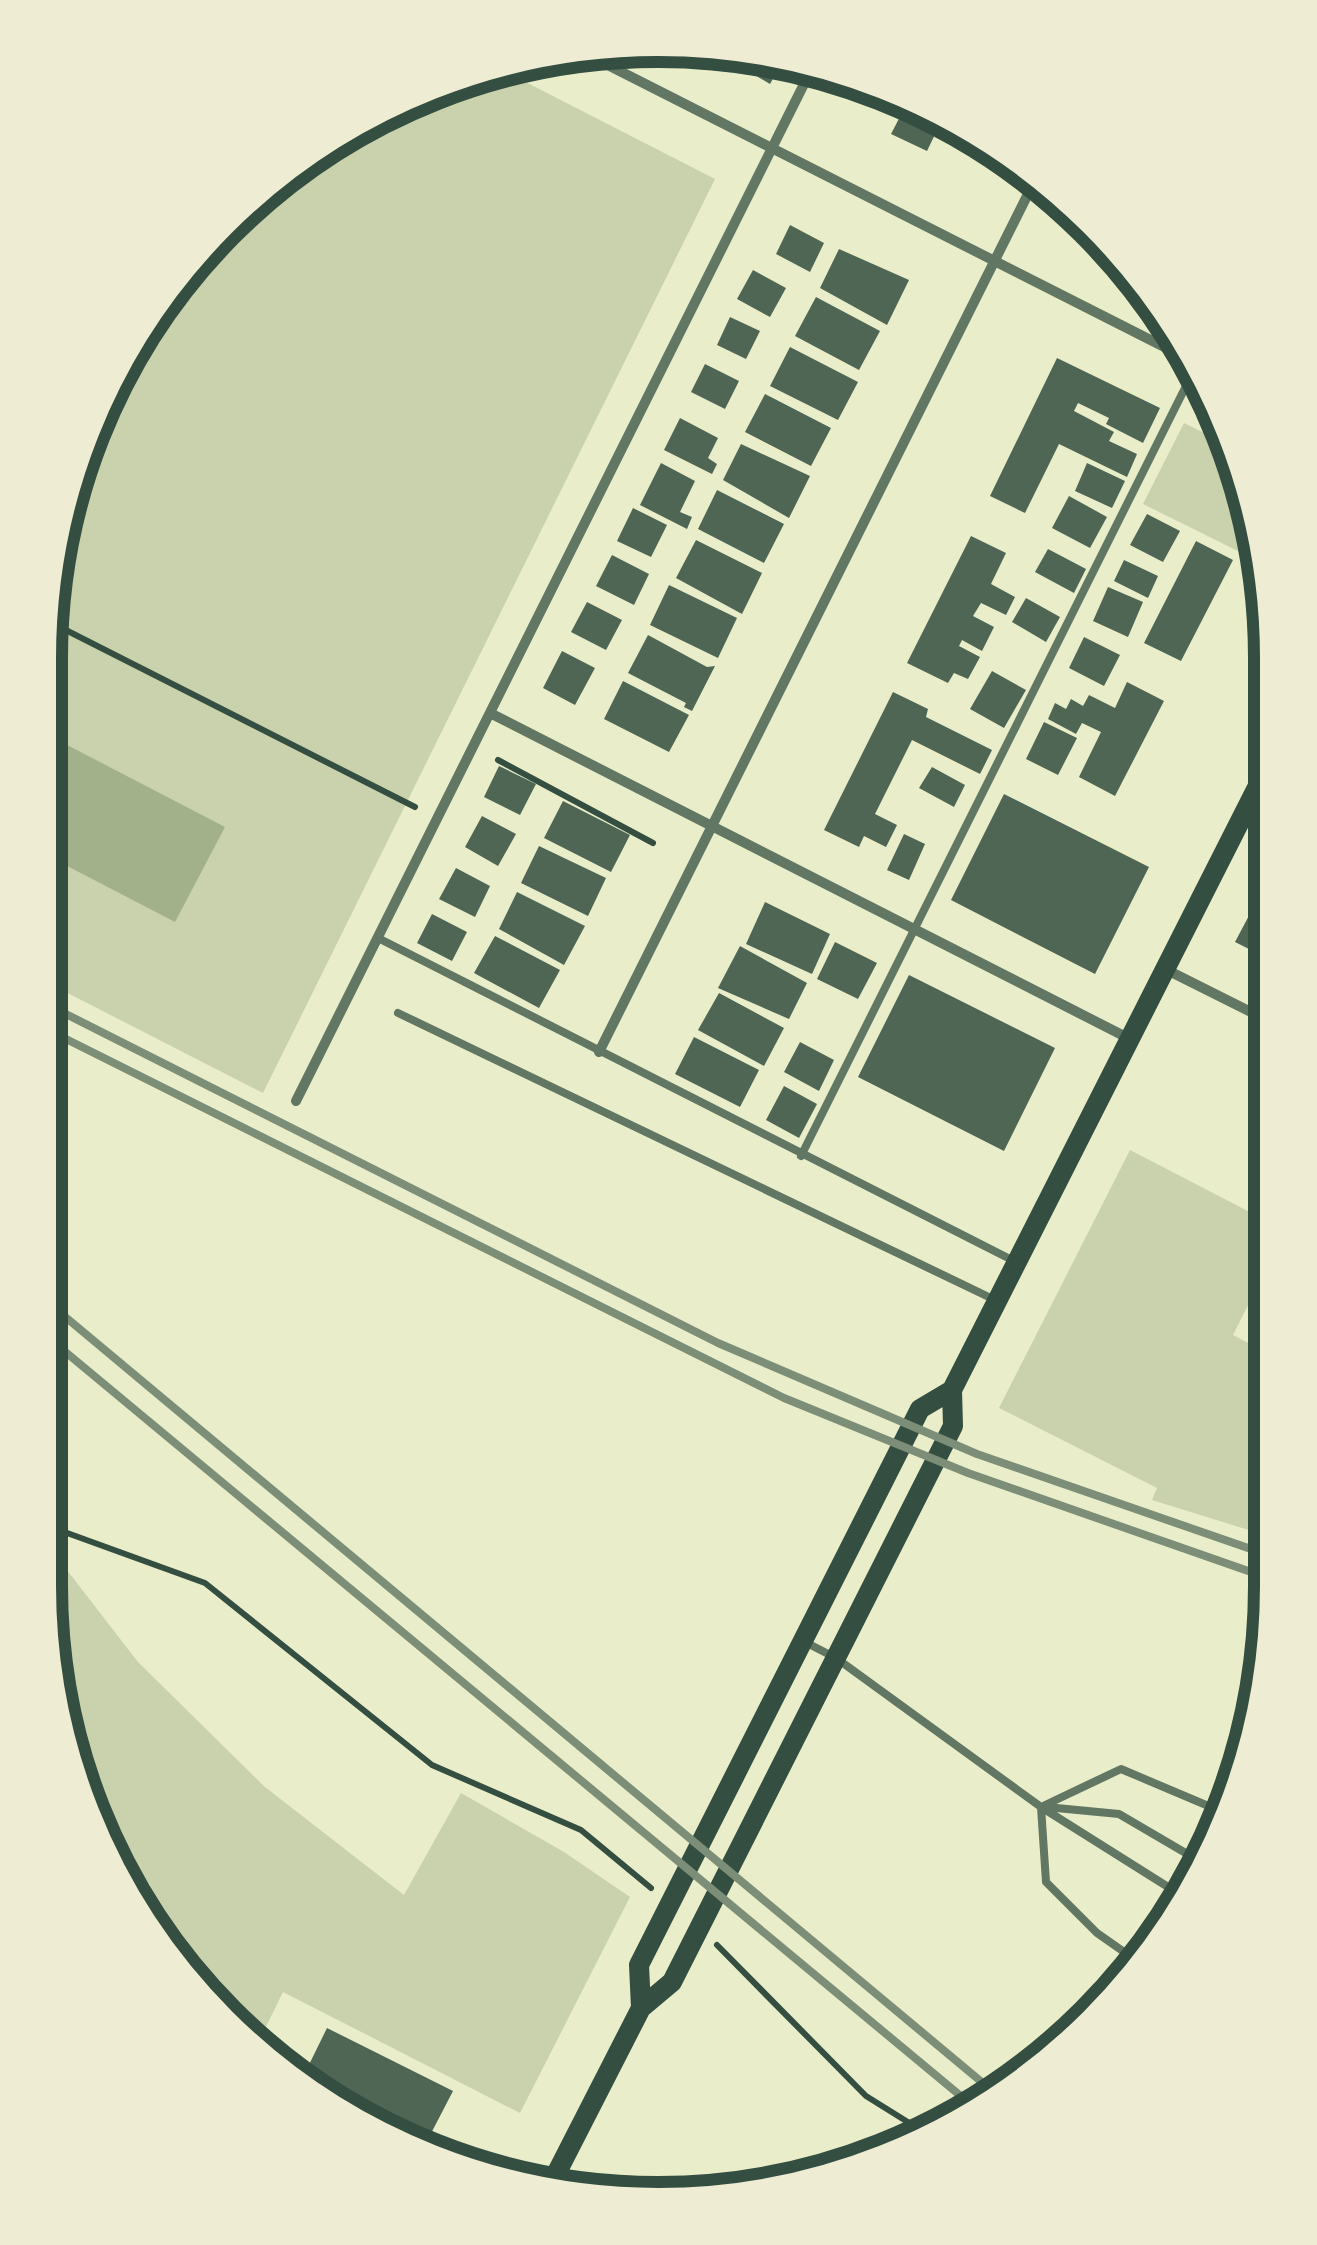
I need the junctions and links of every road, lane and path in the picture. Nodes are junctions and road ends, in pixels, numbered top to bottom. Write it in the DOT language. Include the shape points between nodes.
graph roads {
  1 [pos="608,65"];
  2 [pos="805,81"];
  3 [pos="772,148"];
  4 [pos="1029,192"];
  5 [pos="994,260"];
  6 [pos="1169,351"];
  7 [pos="1186,382"];
  8 [pos="64,629"];
  9 [pos="490,713"];
  10 [pos="498,760"];
  11 [pos="1254,794"];
  12 [pos="416,806"];
  13 [pos="712,826"];
  14 [pos="653,843"];
  15 [pos="914,930"];
  16 [pos="378,938"];
  17 [pos="1165,969"];
  18 [pos="398,1013"];
  19 [pos="1254,1014"];
  20 [pos="1130,1039"];
  21 [pos="599,1052"];
  22 [pos="296,1101"];
  23 [pos="801,1156"];
  24 [pos="1017,1262"];
  25 [pos="997,1301"];
  26 [pos="952,1390"];
  27 [pos="62,1531"];
  28 [pos="803,1641"];
  29 [pos="836,1658"];
  30 [pos="1041,1807"];
  31 [pos="1212,1807"];
  32 [pos="1190,1856"];
  33 [pos="640,1878"];
  34 [pos="1172,1890"];
  35 [pos="728,1954"];
  36 [pos="1127,1954"];
  37 [pos="641,2008"];
  38 [pos="913,2125"];
  39 [pos="557,2173"];
  1 -- 3 [label="street"];
  2 -- 3 [label="street"];
  3 -- 5 [label="street"];
  3 -- 9 [label="street"];
  4 -- 5 [label="street"];
  5 -- 6 [label="street"];
  5 -- 13 [label="street"];
  7 -- 15 [label="lane"];
  8 -- 12 [label="path"];
  9 -- 13 [label="street"];
  9 -- 16 [label="street"];
  10 -- 14 [label="path"];
  11 -- 17 [label="main road"];
  13 -- 15 [label="street"];
  13 -- 21 [label="street"];
  15 -- 20 [label="street"];
  15 -- 23 [label="lane"];
  16 -- 21 [label="lane"];
  16 -- 22 [label="street"];
  17 -- 19 [label="street"];
  17 -- 20 [label="main road"];
  18 -- 25 [label="lane"];
  20 -- 24 [label="main road"];
  21 -- 23 [label="lane"];
  23 -- 24 [label="lane"];
  24 -- 25 [label="main road"];
  25 -- 26 [label="main road"];
  26 -- 28 [label="main road" via="920,1409"];
  26 -- 29 [label="main road" via="953,1426"];
  27 -- 33 [label="path" via="205,1583 432,1765 581,1830"];
  28 -- 29 [label="lane"];
  28 -- 37 [label="main road" via="639,1965"];
  29 -- 30 [label="lane"];
  29 -- 37 [label="main road" via="672,1982"];
  30 -- 31 [label="lane" via="1121,1769"];
  30 -- 32 [label="lane" via="1119,1814"];
  30 -- 34 [label="lane"];
  30 -- 36 [label="lane" via="1046,1882"];
  35 -- 38 [label="path" via="866,2096"];
  37 -- 39 [label="main road"];
}
